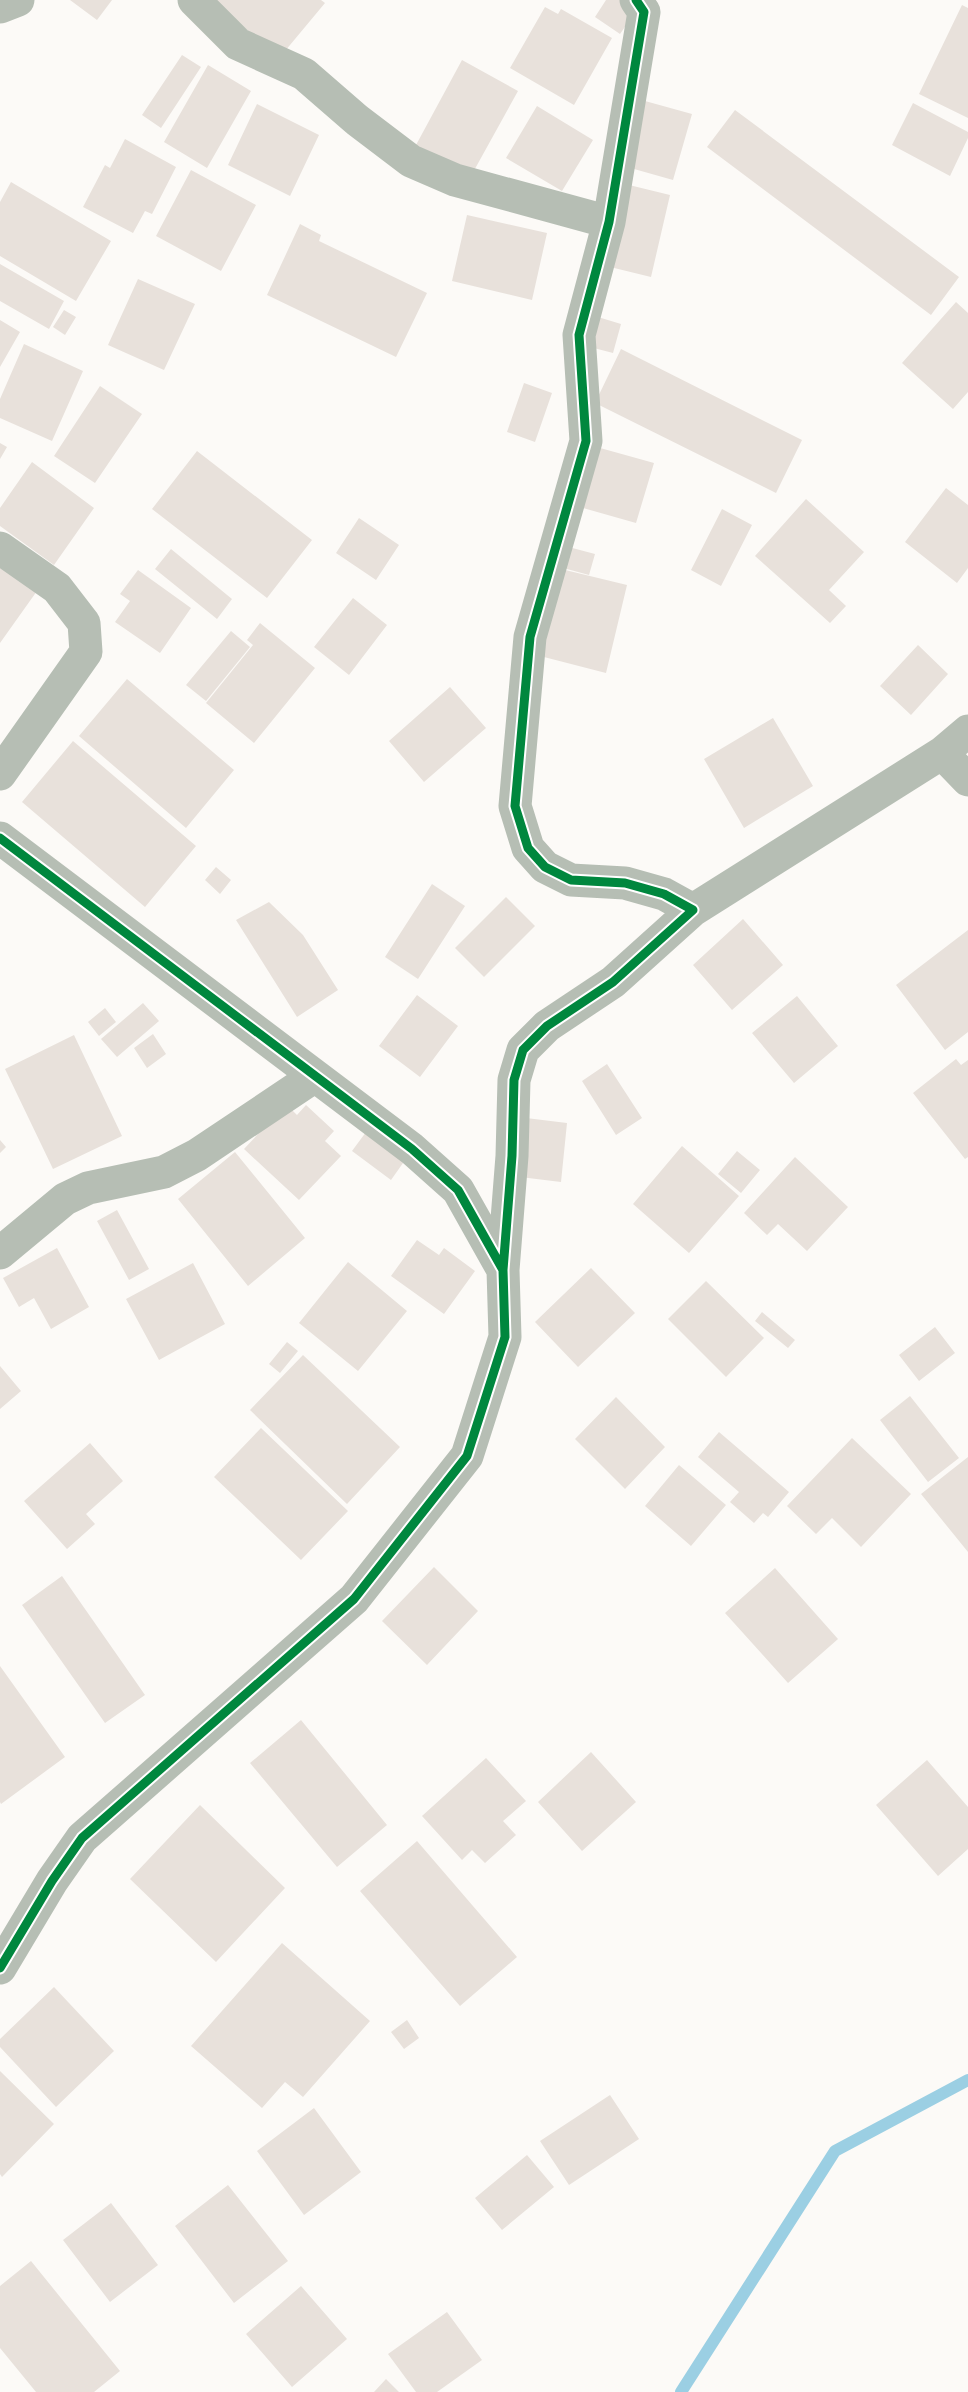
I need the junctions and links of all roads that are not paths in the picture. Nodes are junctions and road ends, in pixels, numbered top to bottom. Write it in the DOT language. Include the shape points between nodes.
graph roads {
  1 [pos="18,0"];
  2 [pos="194,0"];
  3 [pos="636,0"];
  4 [pos="0,7"];
  5 [pos="609,222"];
  6 [pos="0,549"];
  7 [pos="968,731"];
  8 [pos="942,753"];
  9 [pos="0,774"];
  10 [pos="968,780"];
  11 [pos="0,838"];
  12 [pos="693,910"];
  13 [pos="315,1076"];
  14 [pos="0,1253"];
  15 [pos="503,1270"];
  16 [pos="0,1968"];
  1 -- 4 [label="street"];
  2 -- 5 [label="street" via="238,44 304,74 411,161 455,180"];
  3 -- 5 [label="street" via="644,12"];
  5 -- 12 [label="street" via="579,335 586,441 530,637 514,806 528,848 545,867 571,880 625,883"];
  6 -- 9 [label="street" via="57,588 84,623 86,652"];
  7 -- 8 [label="street"];
  8 -- 10 [label="street"];
  8 -- 12 [label="street"];
  11 -- 13 [label="street"];
  12 -- 15 [label="street" via="613,982 547,1026 523,1050 514,1080"];
  13 -- 14 [label="street" via="197,1155 164,1172 88,1188 65,1199"];
  13 -- 15 [label="street" via="412,1149 458,1190"];
  15 -- 16 [label="street" via="505,1337 467,1456 354,1599 82,1838"];
}
